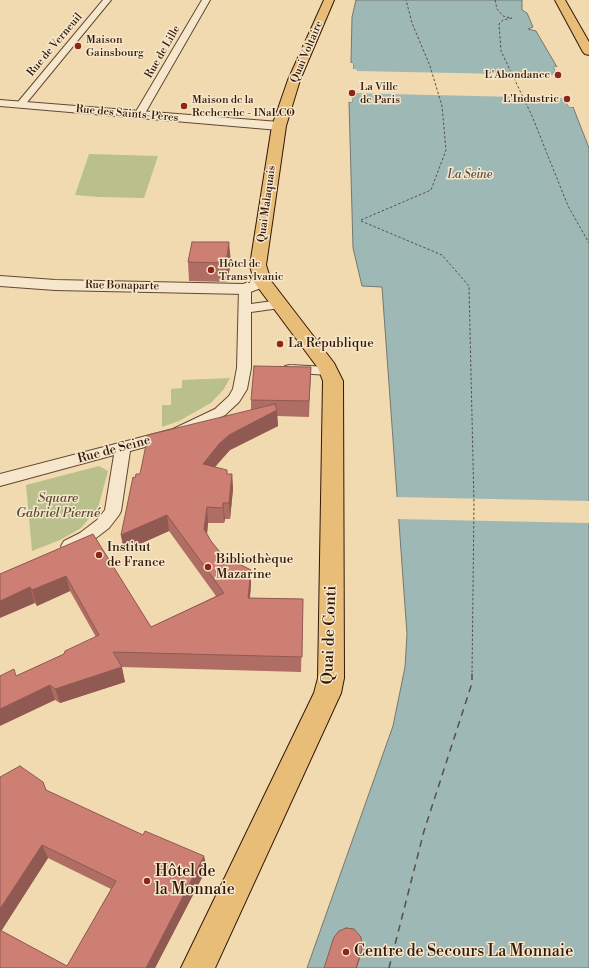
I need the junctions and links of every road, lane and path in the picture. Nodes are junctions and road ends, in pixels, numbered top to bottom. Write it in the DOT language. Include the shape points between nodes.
graph roads {
  1 [pos="107,0"];
  2 [pos="206,0"];
  3 [pos="329,0"];
  4 [pos="560,0"];
  5 [pos="589,52"];
  6 [pos="0,103"];
  7 [pos="21,104"];
  8 [pos="139,115"];
  9 [pos="279,126"];
  10 [pos="0,281"];
  11 [pos="263,282"];
  12 [pos="245,289"];
  13 [pos="280,304"];
  14 [pos="245,309"];
  15 [pos="244,368"];
  16 [pos="260,369"];
  17 [pos="275,369"];
  18 [pos="328,371"];
  19 [pos="123,448"];
  20 [pos="0,480"];
  21 [pos="56,553"];
  22 [pos="198,968"];
  1 -- 7 [label="street, Rue de Verneuil"];
  2 -- 8 [label="street, Rue de Lille"];
  3 -- 9 [label="main road, Quai Voltaire" via="294,80"];
  4 -- 5 [label="main road"];
  6 -- 7 [label="street, Rue des Saints-Pères"];
  7 -- 8 [label="street, Rue des Saints-Pères"];
  8 -- 9 [label="street, Rue des Saints-Pères"];
  9 -- 11 [label="main road, Quai Malaquais" via="258,265"];
  10 -- 12 [label="street, Rue Bonaparte" via="55,285"];
  11 -- 12 [label="street"];
  11 -- 13 [label="main road, Quai Malaquais"];
  12 -- 14 [label="street"];
  13 -- 14 [label="street"];
  13 -- 18 [label="main road, Quai Malaquais"];
  14 -- 15 [label="street"];
  15 -- 16 [label="street"];
  15 -- 19 [label="street, Rue de Seine" via="240,389 234,399 220,412 178,433"];
  17 -- 18 [label="street"];
  18 -- 22 [label="main road, Quai de Conti" via="333,381 331,678 327,694"];
  19 -- 20 [label="street, Rue de Seine"];
  19 -- 21 [label="street" via="113,511 103,524 86,538"];
}
